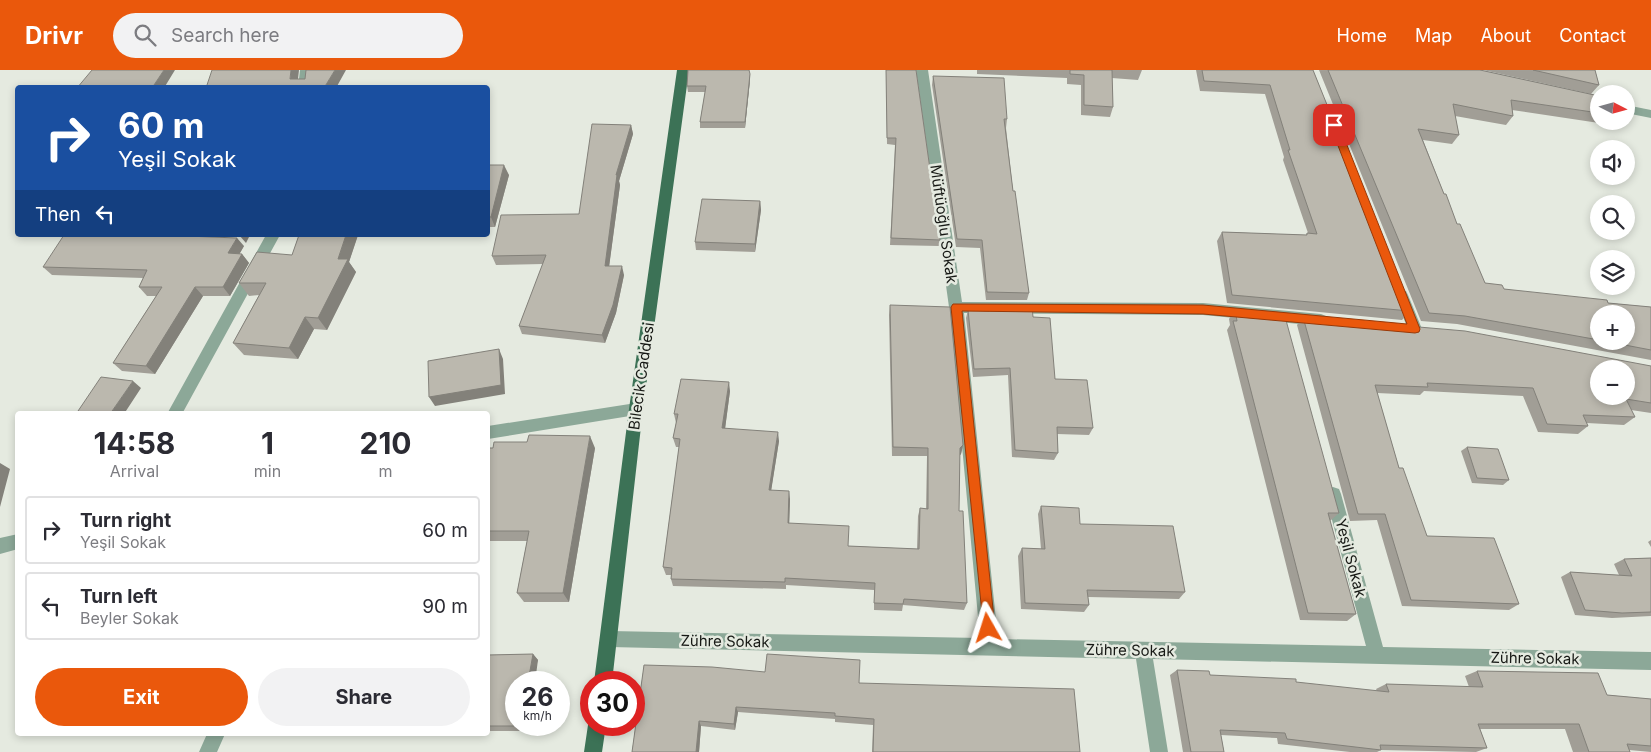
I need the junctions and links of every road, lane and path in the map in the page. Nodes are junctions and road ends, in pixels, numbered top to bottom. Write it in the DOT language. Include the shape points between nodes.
graph roads {
  1 [pos="306,70"];
  2 [pos="683,70"];
  3 [pos="922,70"];
  4 [pos="304,85"];
  5 [pos="1635,111"];
  6 [pos="1651,114"];
  7 [pos="272,237"];
  8 [pos="1396,282"];
  9 [pos="956,307"];
  10 [pos="1285,317"];
  11 [pos="1331,321"];
  12 [pos="1396,327"];
  13 [pos="1415,329"];
  14 [pos="1432,330"];
  15 [pos="1290,336"];
  16 [pos="636,409"];
  17 [pos="176,411"];
  18 [pos="490,433"];
  19 [pos="1328,477"];
  20 [pos="15,543"];
  21 [pos="0,546"];
  22 [pos="610,639"];
  23 [pos="990,647"];
  24 [pos="1143,650"];
  25 [pos="1377,655"];
  26 [pos="1651,661"];
  27 [pos="605,671"];
  28 [pos="215,736"];
  29 [pos="595,736"];
  30 [pos="208,752"];
  31 [pos="593,752"];
  32 [pos="1159,752"];
  1 -- 4 [label="street"];
  2 -- 16 [label="main road, Bilecik Caddesi"];
  3 -- 9 [label="street, Müftüoğlu Sokak"];
  5 -- 6 [label="street"];
  7 -- 17 [label="street"];
  8 -- 13 [label="street"];
  9 -- 10 [label="street" via="1203,309"];
  9 -- 23 [label="street, Müftüoğlu Sokak"];
  10 -- 11 [label="street"];
  10 -- 15 [label="street"];
  12 -- 13 [label="street"];
  13 -- 14 [label="street"];
  16 -- 18 [label="street"];
  16 -- 22 [label="main road, Bilecik Caddesi"];
  19 -- 25 [label="street, Yeşil Sokak"];
  20 -- 21 [label="street"];
  22 -- 23 [label="street, Zühre Sokak"];
  22 -- 27 [label="main road, Bilecik Caddesi"];
  23 -- 24 [label="street, Zühre Sokak"];
  24 -- 25 [label="street, Zühre Sokak"];
  24 -- 32 [label="street"];
  25 -- 26 [label="street, Zühre Sokak"];
  28 -- 30 [label="street"];
  29 -- 31 [label="main road"];
}
